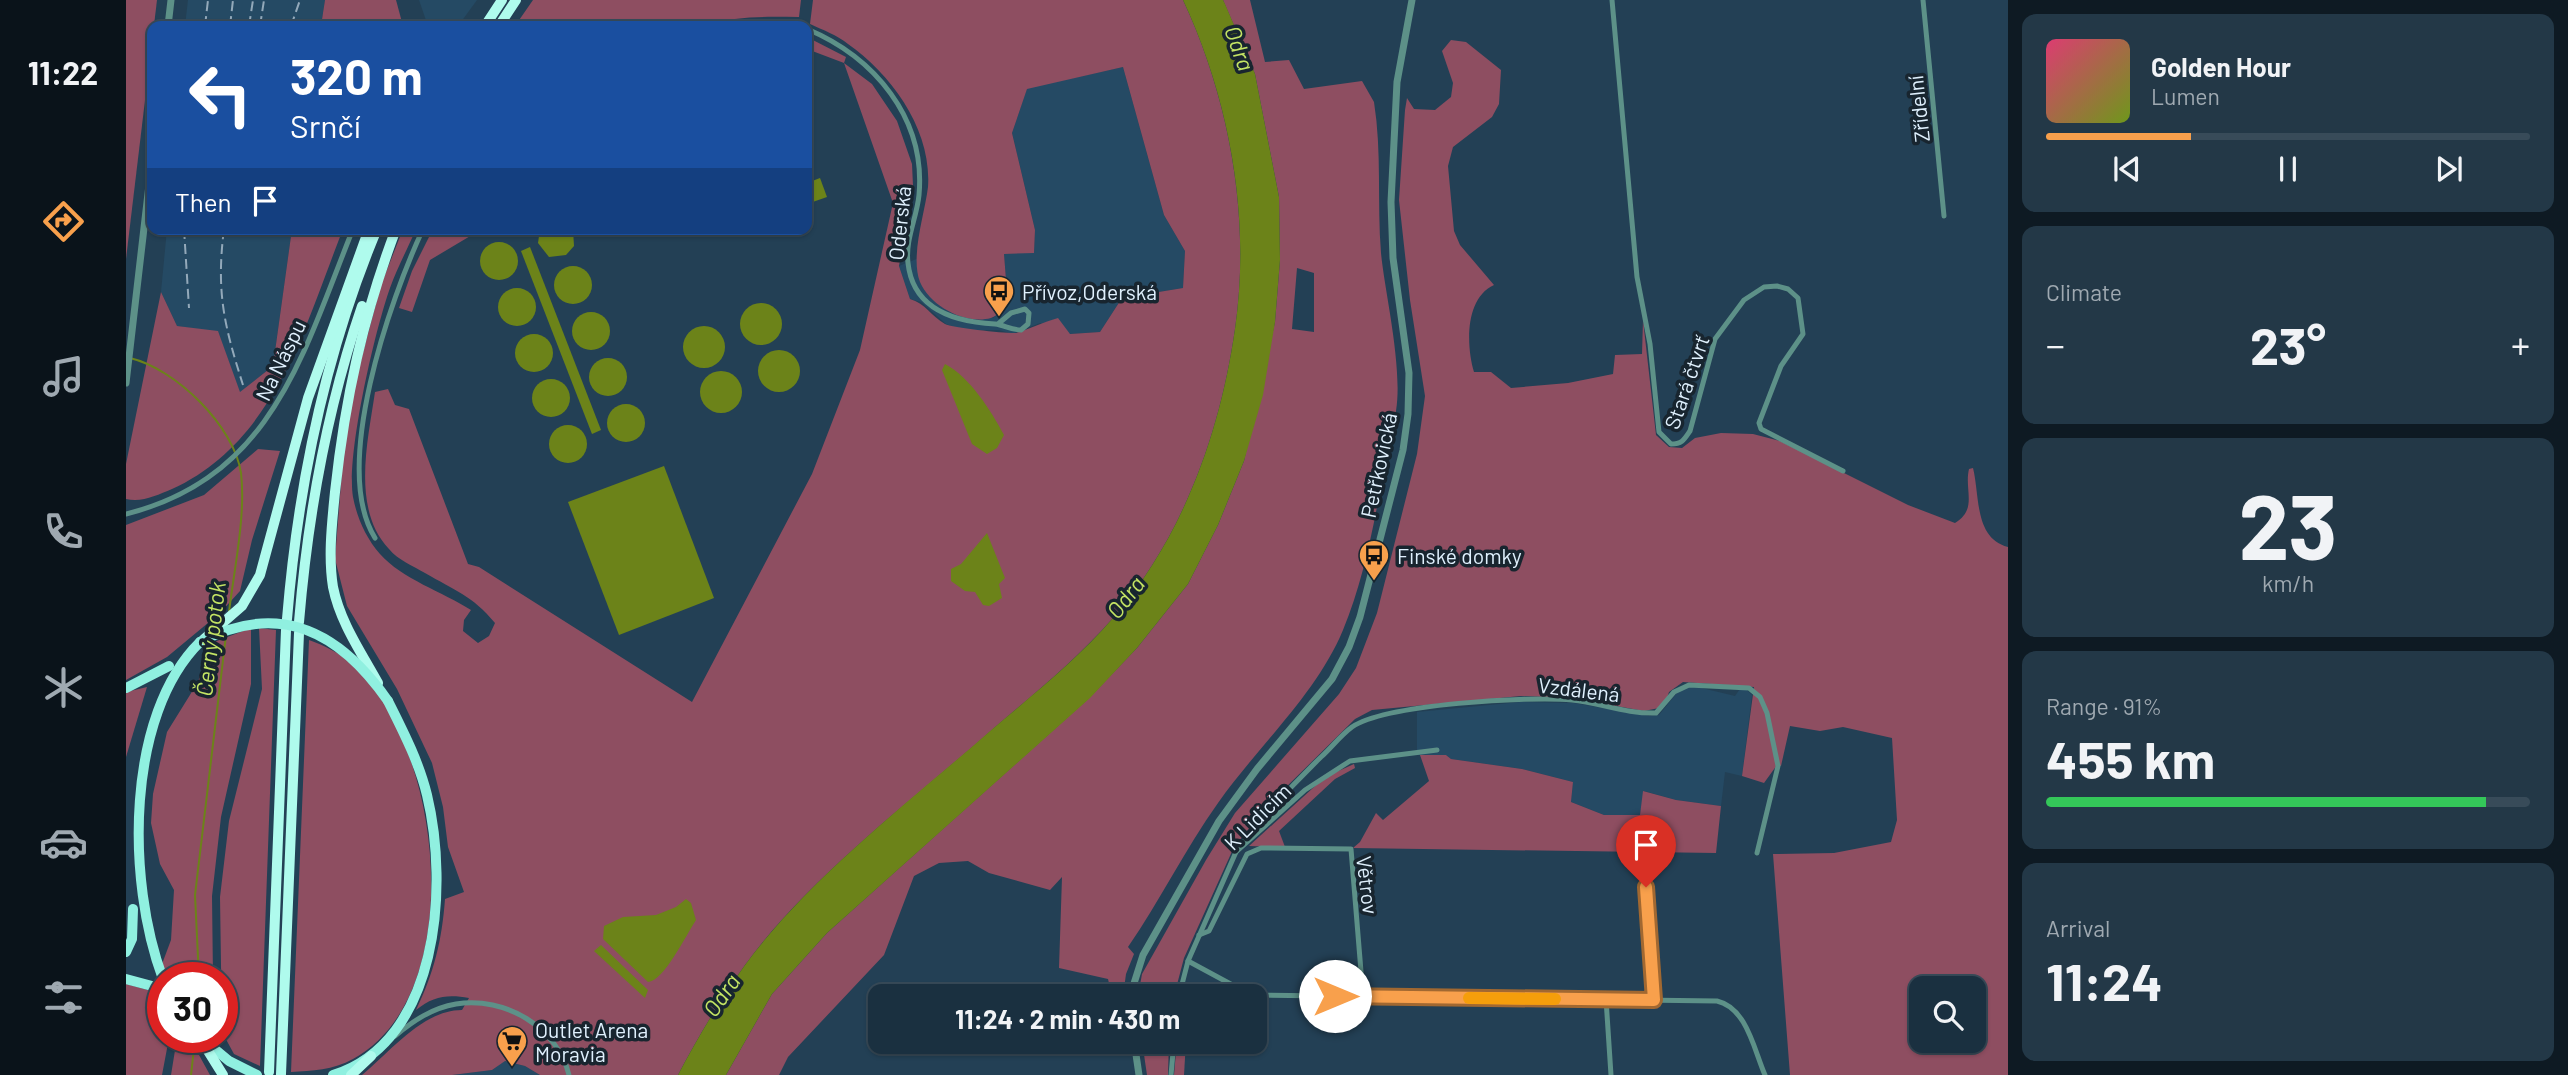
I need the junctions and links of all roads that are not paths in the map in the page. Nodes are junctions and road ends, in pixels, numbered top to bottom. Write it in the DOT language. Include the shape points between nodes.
graph roads {
  1 [pos="171,0"];
  2 [pos="502,0"];
  3 [pos="516,0"];
  4 [pos="1412,0"];
  5 [pos="1612,0"];
  6 [pos="1923,0"];
  7 [pos="169,21"];
  8 [pos="488,21"];
  9 [pos="502,21"];
  10 [pos="812,32"];
  11 [pos="147,202"];
  12 [pos="1944,216"];
  13 [pos="350,235"];
  14 [pos="367,235"];
  15 [pos="375,235"];
  16 [pos="389,235"];
  17 [pos="395,235"];
  18 [pos="421,235"];
  19 [pos="998,324"];
  20 [pos="126,382"];
  21 [pos="1843,471"];
  22 [pos="126,514"];
  23 [pos="375,538"];
  24 [pos="200,642"];
  25 [pos="178,661"];
  26 [pos="126,688"];
  27 [pos="387,701"];
  28 [pos="144,717"];
  29 [pos="1437,750"];
  30 [pos="1236,852"];
  31 [pos="1758,853"];
  32 [pos="1644,862"];
  33 [pos="1199,935"];
  34 [pos="126,952"];
  35 [pos="1188,961"];
  36 [pos="155,962"];
  37 [pos="126,979"];
  38 [pos="1134,984"];
  39 [pos="1181,984"];
  40 [pos="147,985"];
  41 [pos="1363,996"];
  42 [pos="1606,999"];
  43 [pos="1654,1000"];
  44 [pos="384,1044"];
  45 [pos="210,1053"];
  46 [pos="219,1053"];
  47 [pos="1136,1054"];
  48 [pos="1173,1054"];
  49 [pos="371,1056"];
  50 [pos="269,1072"];
  51 [pos="281,1074"];
  52 [pos="223,1075"];
  53 [pos="257,1075"];
  54 [pos="333,1075"];
  55 [pos="351,1075"];
  56 [pos="569,1075"];
  57 [pos="1139,1075"];
  58 [pos="1171,1075"];
  59 [pos="1611,1075"];
  60 [pos="1765,1075"];
  1 -- 7 [label="street"];
  2 -- 8 [label="highway"];
  3 -- 9 [label="highway"];
  4 -- 38 [label="street, Petřkovická" via="1397,82 1391,202 1393,258 1409,373 1408,414 1360,617 1332,679 1219,821 1143,955"];
  5 -- 21 [label="street, Stará čtvrť" via="1637,277 1650,344 1658,432 1671,444 1684,440 1715,340 1744,300 1764,287 1777,286 1798,298 1803,334 1774,382 1759,423 1761,429"];
  6 -- 12 [label="street, Zřídelní"];
  10 -- 19 [label="street, Oderská" via="868,66 907,121 920,182 908,260 920,294 953,319"];
  11 -- 20 [label="street"];
  13 -- 22 [label="street, Na Náspu" via="285,391 247,444 219,470 171,499"];
  14 -- 24 [label="highway" via="316,374 267,553 249,596"];
  15 -- 50 [label="highway" via="335,350 309,450 292,562"];
  16 -- 51 [label="highway" via="349,344 322,449 304,563"];
  17 -- 27 [label="highway, bridge" via="371,297 349,390 331,570 341,614"];
  18 -- 23 [label="street" via="388,318 363,434 359,493"];
  19 -- 19 [label="street, Oderská" via="1014,311 1029,313 1024,328 1013,330"];
  24 -- 25 [label="highway"];
  24 -- 27 [label="highway, bridge" via="250,624 297,626 340,647"];
  25 -- 26 [label="highway"];
  25 -- 28 [label="highway" via="159,684"];
  27 -- 44 [label="highway" via="426,793 437,878 433,931 420,982 406,1015"];
  29 -- 30 [label="street, K Lidicím" via="1350,761 1305,790"];
  30 -- 31 [label="street, Vzdálená" via="1311,766 1351,728 1375,715 1521,698 1573,700 1656,713 1674,692 1689,685 1749,688 1760,697 1767,713 1778,766"];
  30 -- 33 [label="street, K Lidicím"];
  32 -- 43 [label="street"];
  33 -- 35 [label="street, K Lidicím"];
  33 -- 41 [label="street, Větrov" via="1209,931 1247,854 1261,848 1351,849"];
  34 -- 36 [label="highway" via="133,932 130,879"];
  35 -- 39 [label="street, K Lidicím"];
  35 -- 41 [label="street" via="1251,995"];
  37 -- 40 [label="highway"];
  41 -- 42 [label="street"];
  42 -- 43 [label="street"];
  42 -- 59 [label="street"];
  43 -- 60 [label="street" via="1713,1001 1731,1007"];
  44 -- 49 [label="highway"];
  44 -- 56 [label="street" via="428,1013 458,1003 482,1004 515,1013 539,1027 560,1051"];
  45 -- 52 [label="highway"];
  46 -- 53 [label="highway"];
  47 -- 57 [label="street"];
  48 -- 58 [label="street"];
  49 -- 54 [label="highway"];
  49 -- 55 [label="highway"];
}
